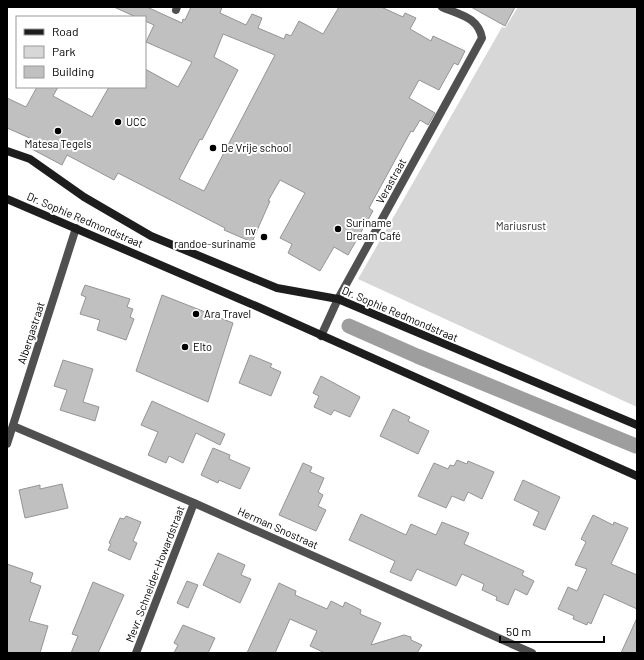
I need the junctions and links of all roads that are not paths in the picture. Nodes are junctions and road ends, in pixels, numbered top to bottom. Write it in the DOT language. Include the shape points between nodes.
graph roads {
  1 [pos="442,7"];
  2 [pos="7,151"];
  3 [pos="7,199"];
  4 [pos="76,228"];
  5 [pos="338,299"];
  6 [pos="321,336"];
  7 [pos="637,425"];
  8 [pos="13,426"];
  9 [pos="7,444"];
  10 [pos="637,476"];
  11 [pos="194,503"];
  12 [pos="136,653"];
  13 [pos="532,653"];
  1 -- 5 [label="street, Verastraat" via="475,22 480,28 482,38"];
  2 -- 5 [label="street, Dr. Sophie Redmondstraat" via="30,159 84,197 151,236 277,288"];
  3 -- 4 [label="street, Dr. Sophie Redmondstraat"];
  4 -- 6 [label="street, Dr. Sophie Redmondstraat"];
  4 -- 8 [label="street, Albergastraat"];
  5 -- 6 [label="street, Verastraat"];
  5 -- 7 [label="street, Dr. Sophie Redmondstraat"];
  6 -- 10 [label="street, Dr. Sophie Redmondstraat"];
  8 -- 9 [label="street, Albergastraat"];
  8 -- 11 [label="street, Herman Snostraat"];
  11 -- 12 [label="street, Mevr. Schneider-Howardstraat"];
  11 -- 13 [label="street, Herman Snostraat"];
}
